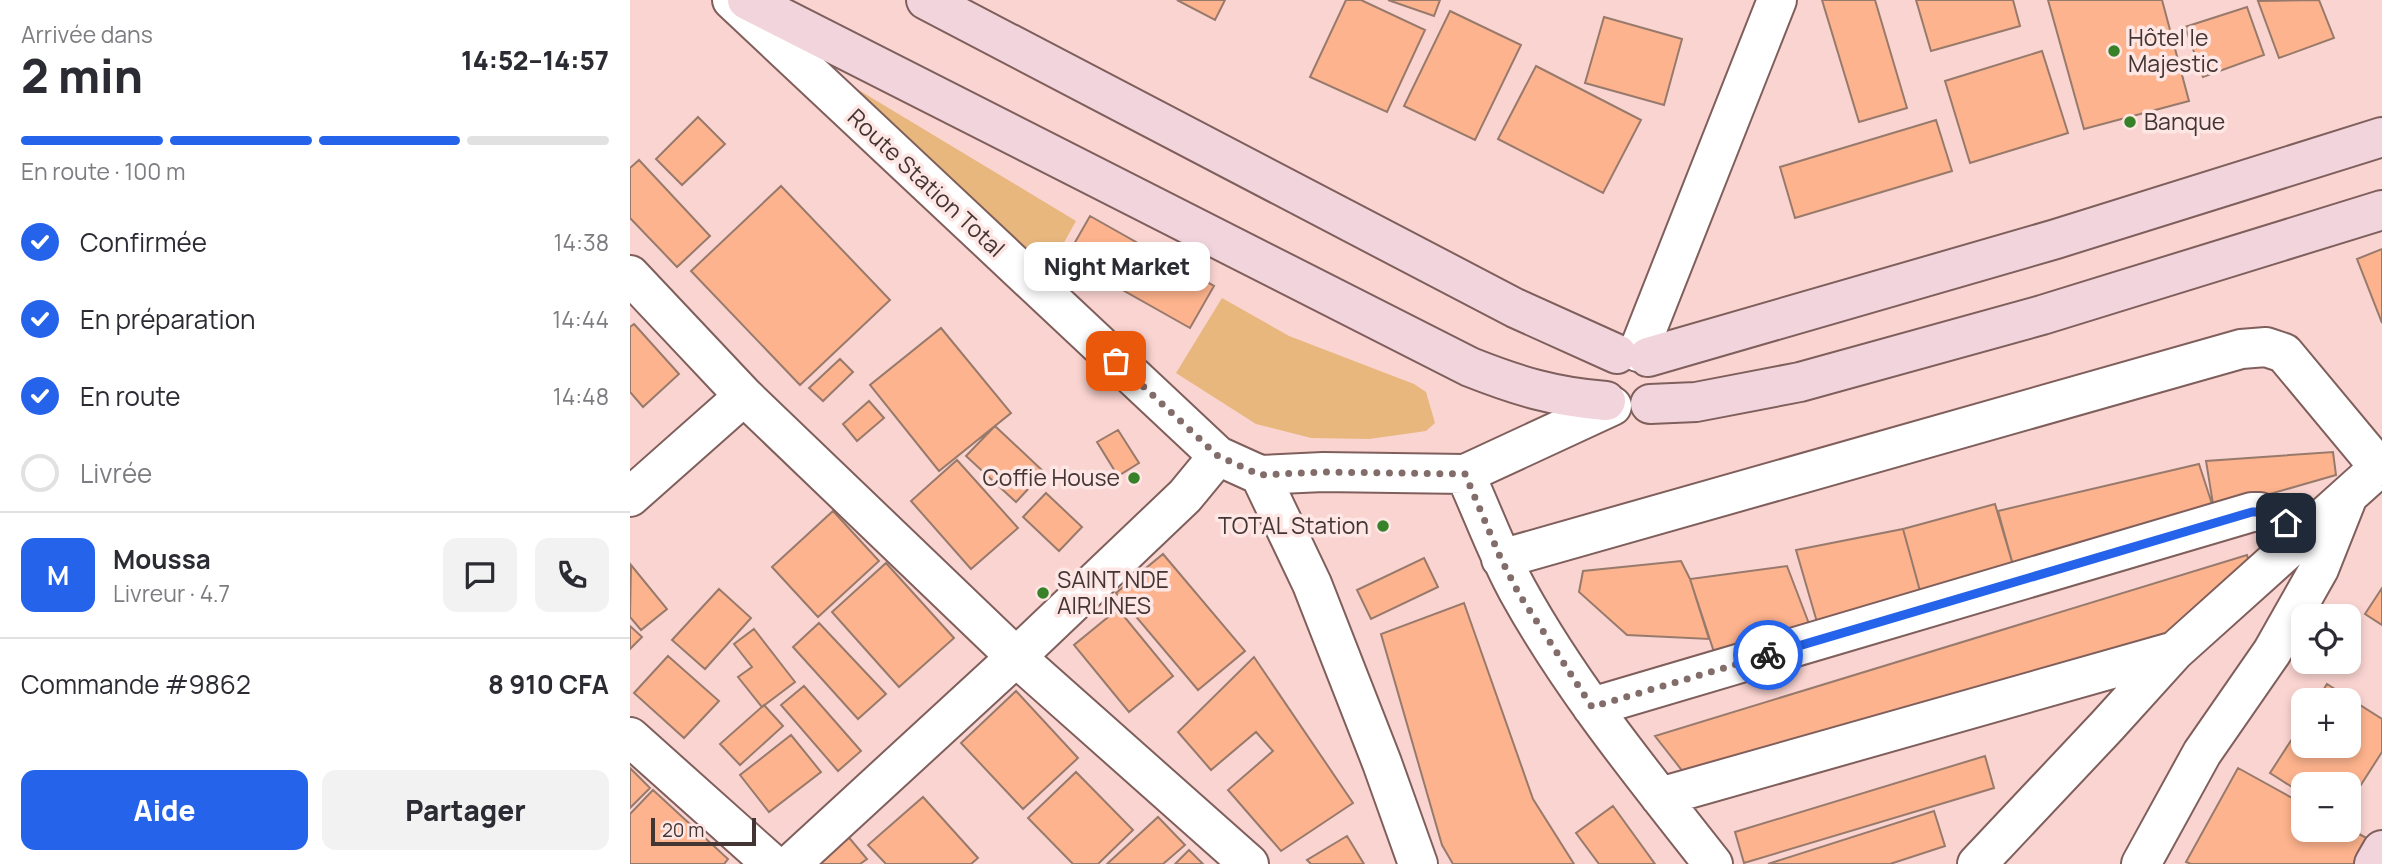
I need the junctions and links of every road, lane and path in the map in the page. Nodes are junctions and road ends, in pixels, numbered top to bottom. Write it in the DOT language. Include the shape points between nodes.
graph roads {
  1 [pos="732,0"];
  2 [pos="747,0"];
  3 [pos="926,0"];
  4 [pos="1777,0"];
  5 [pos="2382,137"];
  6 [pos="2382,210"];
  7 [pos="630,275"];
  8 [pos="1634,354"];
  9 [pos="744,396"];
  10 [pos="1609,404"];
  11 [pos="1650,404"];
  12 [pos="1218,456"];
  13 [pos="2381,466"];
  14 [pos="1465,474"];
  15 [pos="1260,475"];
  16 [pos="2349,494"];
  17 [pos="630,497"];
  18 [pos="2306,532"];
  19 [pos="1501,559"];
  20 [pos="2175,651"];
  21 [pos="1016,657"];
  22 [pos="1592,707"];
  23 [pos="630,737"];
  24 [pos="1660,797"];
  25 [pos="2382,850"];
  26 [pos="772,864"];
  27 [pos="791,864"];
  28 [pos="1249,864"];
  29 [pos="1419,864"];
  30 [pos="1713,864"];
  31 [pos="1977,864"];
  32 [pos="2141,864"];
  33 [pos="2374,864"];
  1 -- 12 [label="street, Route Station Total"];
  2 -- 10 [label="main road" via="1470,367 1522,387"];
  3 -- 8 [label="main road" via="1515,308"];
  4 -- 8 [label="street"];
  5 -- 8 [label="main road" via="2043,243"];
  6 -- 11 [label="main road" via="2042,315 1800,382 1696,402"];
  7 -- 9 [label="street"];
  8 -- 10 [label="main road" via="1608,360 1602,370 1601,392"];
  8 -- 11 [label="main road" via="1655,364 1659,374 1657,395"];
  9 -- 17 [label="street"];
  9 -- 21 [label="street"];
  10 -- 11 [label="main road" via="1625,411"];
  10 -- 14 [label="street, Route Station Total"];
  12 -- 15 [label="street, Route Station Total"];
  12 -- 21 [label="street" via="1185,496"];
  13 -- 16 [label="street"];
  13 -- 19 [label="street" via="2284,353 2266,347 2241,349"];
  14 -- 15 [label="street, Route Station Total"];
  14 -- 19 [label="street"];
  15 -- 29 [label="street" via="1312,584"];
  16 -- 18 [label="street"];
  16 -- 32 [label="street" via="2319,569 2272,652 2202,753"];
  18 -- 20 [label="street"];
  18 -- 22 [label="street" via="2252,512"];
  19 -- 22 [label="street"];
  20 -- 24 [label="street"];
  20 -- 31 [label="street"];
  21 -- 27 [label="street"];
  21 -- 28 [label="street"];
  22 -- 24 [label="street"];
  23 -- 26 [label="street"];
  24 -- 30 [label="street"];
  25 -- 33 [label="main road"];
}
